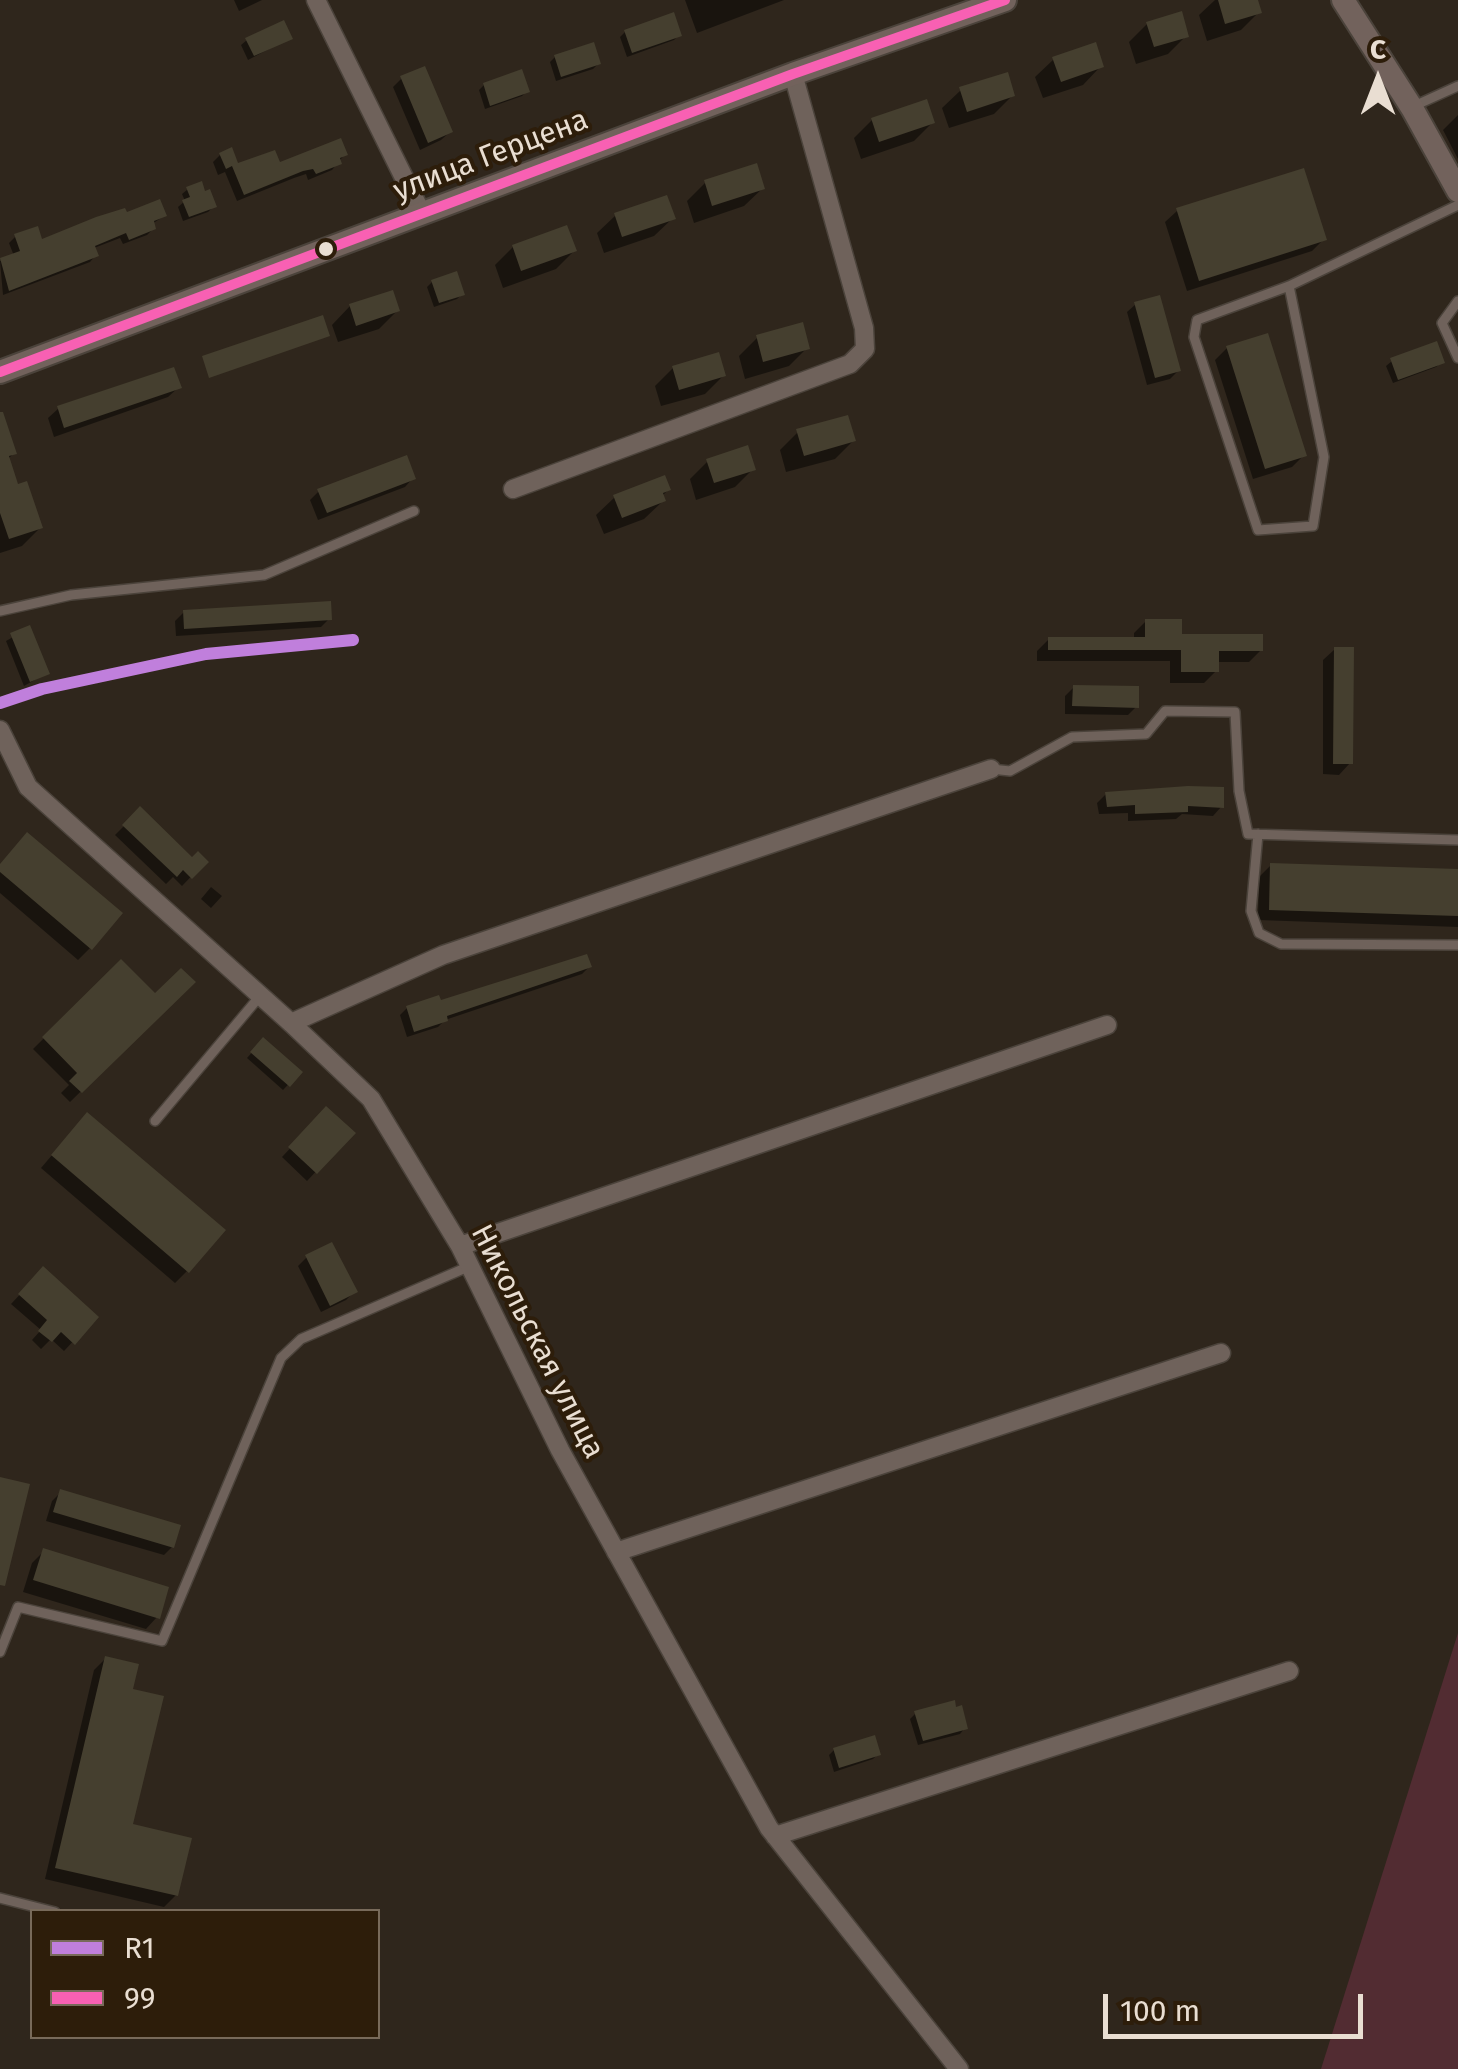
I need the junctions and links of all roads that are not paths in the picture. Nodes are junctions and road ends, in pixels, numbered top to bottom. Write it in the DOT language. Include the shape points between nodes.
graph roads {
  1 [pos="316,0"];
  2 [pos="1005,0"];
  3 [pos="1343,0"];
  4 [pos="793,74"];
  5 [pos="1458,86"];
  6 [pos="1412,108"];
  7 [pos="1458,191"];
  8 [pos="1458,205"];
  9 [pos="422,214"];
  10 [pos="1289,286"];
  11 [pos="1458,302"];
  12 [pos="1458,358"];
  13 [pos="0,372"];
  14 [pos="513,489"];
  15 [pos="414,511"];
  16 [pos="0,610"];
  17 [pos="0,730"];
  18 [pos="992,770"];
  19 [pos="1258,834"];
  20 [pos="1458,840"];
  21 [pos="1458,945"];
  22 [pos="261,995"];
  23 [pos="291,1022"];
  24 [pos="1107,1025"];
  25 [pos="156,1121"];
  26 [pos="460,1246"];
  27 [pos="470,1266"];
  28 [pos="1221,1353"];
  29 [pos="616,1552"];
  30 [pos="0,1652"];
  31 [pos="1290,1671"];
  32 [pos="775,1836"];
  33 [pos="0,1898"];
  34 [pos="43,1909"];
  35 [pos="959,2069"];
  1 -- 9 [label="street"];
  2 -- 4 [label="main road, улица Герцена"];
  3 -- 6 [label="main road"];
  4 -- 9 [label="main road, улица Герцена"];
  4 -- 14 [label="street" via="865,349 850,364"];
  5 -- 6 [label="lane"];
  6 -- 7 [label="main road"];
  8 -- 10 [label="lane"];
  9 -- 13 [label="main road, улица Герцена"];
  10 -- 10 [label="lane" via="1324,457 1312,526 1258,530 1194,337 1197,320"];
  11 -- 12 [label="lane" via="1442,323"];
  15 -- 16 [label="lane" via="264,575 71,594"];
  17 -- 22 [label="street, Никольская улица" via="28,787"];
  18 -- 19 [label="lane" via="1010,770 1072,736 1146,734 1165,711 1235,712 1239,791 1248,834"];
  18 -- 23 [label="street" via="443,955"];
  19 -- 20 [label="lane"];
  19 -- 21 [label="lane" via="1251,911 1259,933 1281,944"];
  22 -- 23 [label="street, Никольская улица"];
  22 -- 25 [label="lane"];
  23 -- 26 [label="street, Никольская улица" via="371,1099"];
  24 -- 26 [label="street"];
  26 -- 27 [label="street, Никольская улица"];
  27 -- 29 [label="street, Никольская улица"];
  27 -- 30 [label="lane" via="300,1339 282,1358 162,1642 18,1608"];
  28 -- 29 [label="street"];
  29 -- 32 [label="street, Никольская улица"];
  31 -- 32 [label="street"];
  32 -- 35 [label="street, Никольская улица"];
  33 -- 34 [label="lane"];
}
